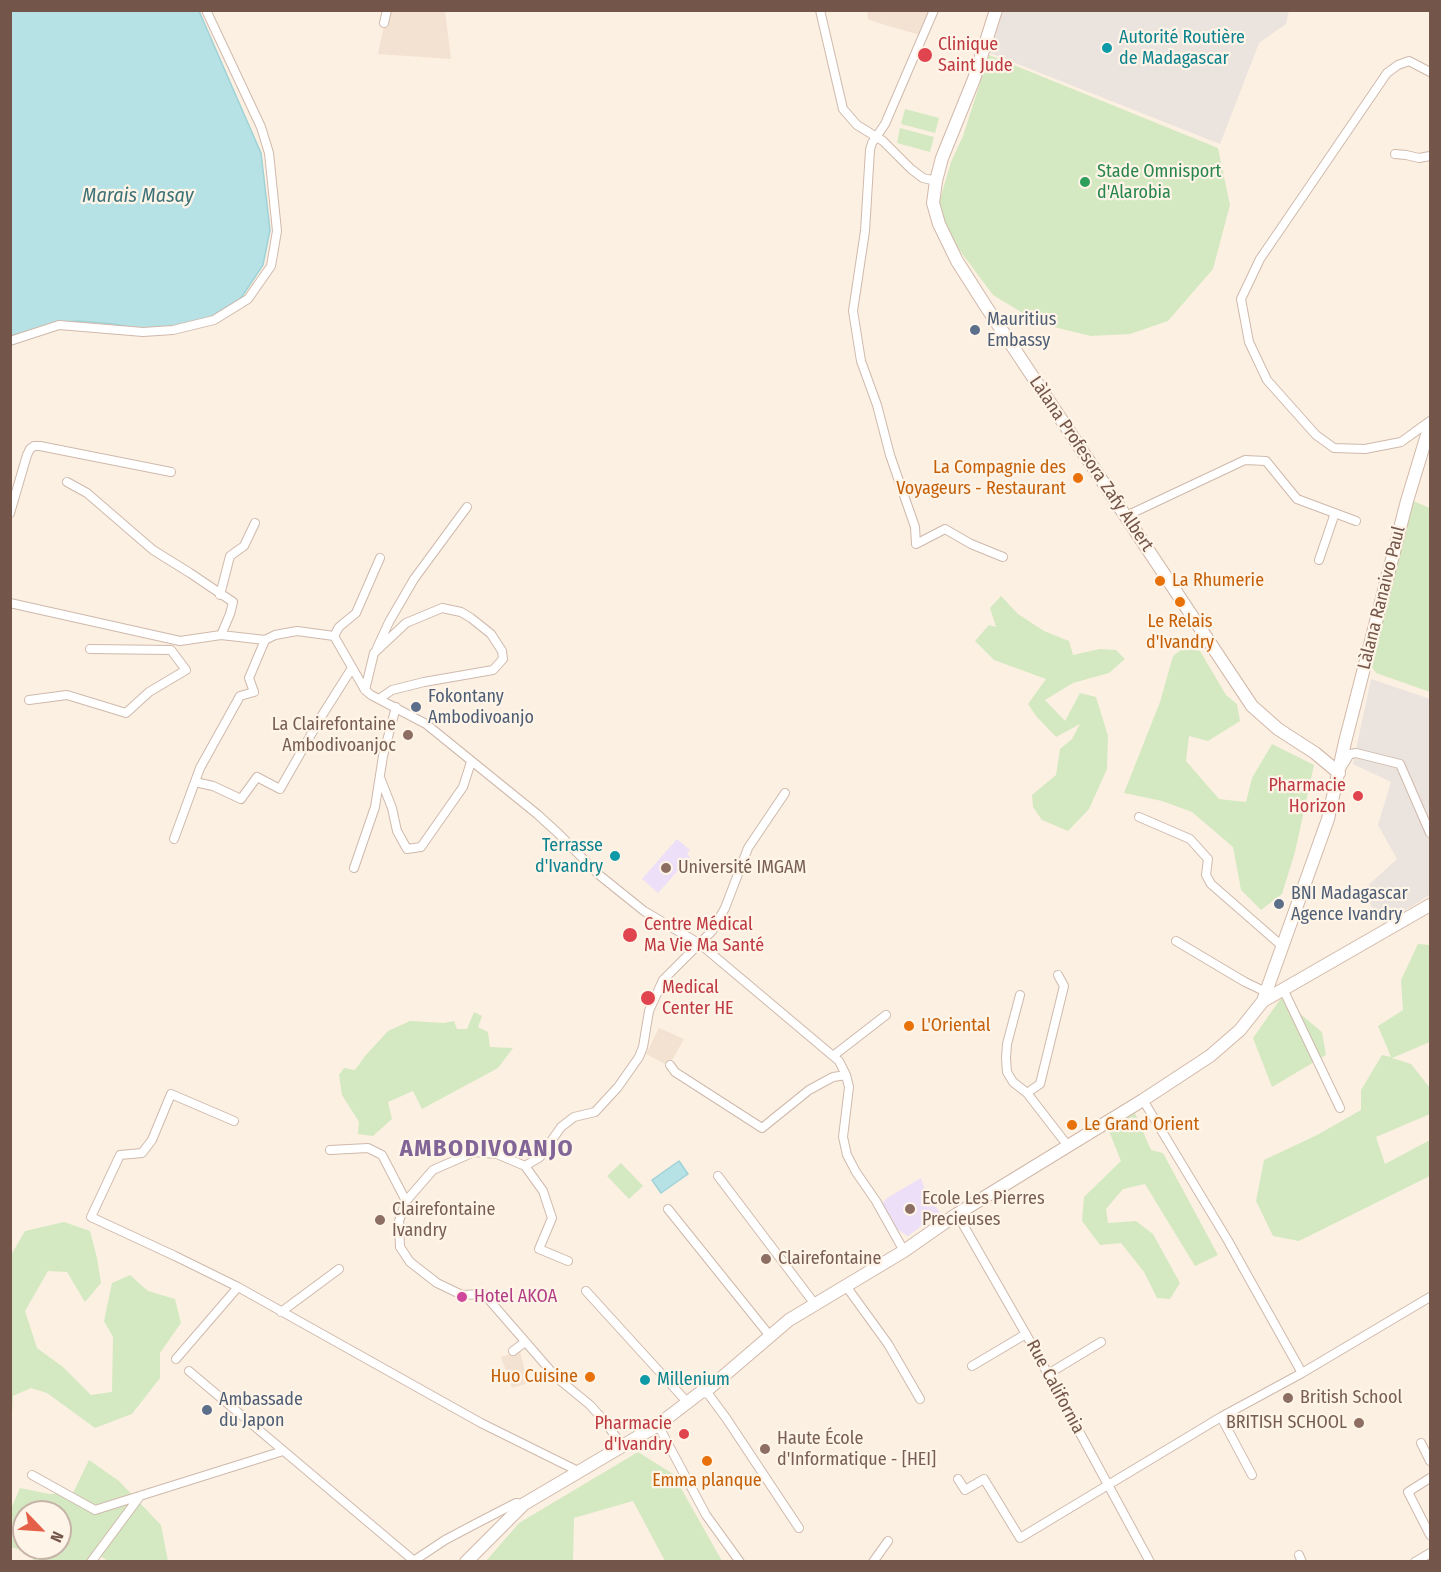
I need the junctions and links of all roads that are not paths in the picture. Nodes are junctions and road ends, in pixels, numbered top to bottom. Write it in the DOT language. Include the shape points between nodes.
graph roads {
  1 [pos="206,10"];
  2 [pos="387,10"];
  3 [pos="820,10"];
  4 [pos="934,10"];
  5 [pos="996,10"];
  6 [pos="384,23"];
  7 [pos="1431,72"];
  8 [pos="876,136"];
  9 [pos="1395,154"];
  10 [pos="1431,156"];
  11 [pos="936,181"];
  12 [pos="10,341"];
  13 [pos="1431,423"];
  14 [pos="171,472"];
  15 [pos="67,482"];
  16 [pos="467,507"];
  17 [pos="10,513"];
  18 [pos="1335,513"];
  19 [pos="1126,516"];
  20 [pos="1356,521"];
  21 [pos="255,523"];
  22 [pos="1003,557"];
  23 [pos="380,558"];
  24 [pos="1319,560"];
  25 [pos="220,594"];
  26 [pos="10,603"];
  27 [pos="221,635"];
  28 [pos="334,636"];
  29 [pos="265,640"];
  30 [pos="180,641"];
  31 [pos="90,649"];
  32 [pos="171,650"];
  33 [pos="374,653"];
  34 [pos="352,668"];
  35 [pos="365,690"];
  36 [pos="379,699"];
  37 [pos="29,700"];
  38 [pos="396,707"];
  39 [pos="471,762"];
  40 [pos="1339,773"];
  41 [pos="381,780"];
  42 [pos="195,782"];
  43 [pos="785,793"];
  44 [pos="1139,817"];
  45 [pos="1431,833"];
  46 [pos="174,839"];
  47 [pos="354,868"];
  48 [pos="1431,905"];
  49 [pos="1176,942"];
  50 [pos="700,944"];
  51 [pos="1282,946"];
  52 [pos="1058,975"];
  53 [pos="1283,989"];
  54 [pos="1020,995"];
  55 [pos="1264,997"];
  56 [pos="886,1016"];
  57 [pos="833,1056"];
  58 [pos="670,1065"];
  59 [pos="846,1075"];
  60 [pos="1027,1093"];
  61 [pos="1143,1100"];
  62 [pos="1340,1108"];
  63 [pos="234,1121"];
  64 [pos="1068,1146"];
  65 [pos="330,1150"];
  66 [pos="525,1166"];
  67 [pos="718,1176"];
  68 [pos="406,1201"];
  69 [pos="668,1209"];
  70 [pos="957,1214"];
  71 [pos="904,1251"];
  72 [pos="568,1261"];
  73 [pos="339,1269"];
  74 [pos="846,1286"];
  75 [pos="238,1287"];
  76 [pos="586,1291"];
  77 [pos="1431,1297"];
  78 [pos="814,1304"];
  79 [pos="281,1312"];
  80 [pos="1026,1334"];
  81 [pos="770,1336"];
  82 [pos="525,1342"];
  83 [pos="1101,1342"];
  84 [pos="513,1351"];
  85 [pos="176,1359"];
  86 [pos="972,1366"];
  87 [pos="189,1371"];
  88 [pos="1302,1373"];
  89 [pos="1048,1374"];
  90 [pos="706,1391"];
  91 [pos="920,1400"];
  92 [pos="688,1403"];
  93 [pos="1221,1417"];
  94 [pos="658,1425"];
  95 [pos="1420,1443"];
  96 [pos="623,1448"];
  97 [pos="283,1451"];
  98 [pos="1431,1461"];
  99 [pos="580,1472"];
  100 [pos="32,1475"];
  101 [pos="1252,1475"];
  102 [pos="1431,1478"];
  103 [pos="958,1479"];
  104 [pos="1108,1486"];
  105 [pos="140,1496"];
  106 [pos="524,1504"];
  107 [pos="799,1528"];
  108 [pos="1431,1535"];
  109 [pos="888,1541"];
  110 [pos="1431,1553"];
  111 [pos="412,1561"];
  112 [pos="91,1562"];
  113 [pos="466,1562"];
  114 [pos="740,1562"];
  115 [pos="873,1562"];
  116 [pos="1150,1562"];
  117 [pos="1415,1562"];
  1 -- 12 [label="street" via="261,127 268,153 277,231 271,266 248,298 214,320 173,330 143,332 60,325"];
  2 -- 6 [label="street"];
  3 -- 8 [label="street" via="843,109 857,125"];
  4 -- 8 [label="street" via="885,124"];
  5 -- 11 [label="main road, Làlana Profesora Zafy Albert"];
  7 -- 13 [label="street" via="1408,61 1387,73 1260,259 1241,299 1249,342 1267,380 1316,435 1334,448 1365,449 1401,442"];
  8 -- 11 [label="street" via="911,170"];
  8 -- 22 [label="street" via="870,150 853,311 861,361 915,527 916,544 945,528"];
  9 -- 10 [label="street"];
  11 -- 19 [label="main road, Làlana Profesora Zafy Albert" via="933,203 957,261"];
  13 -- 40 [label="main road, Làlana Ranaivo Paul" via="1405,510"];
  14 -- 17 [label="street" via="34,446 27,455"];
  15 -- 25 [label="street" via="87,493 153,550"];
  16 -- 33 [label="street" via="414,579"];
  18 -- 19 [label="street" via="1297,499 1266,461 1245,460"];
  18 -- 20 [label="street"];
  18 -- 24 [label="street"];
  19 -- 40 [label="main road, Làlana Profesora Zafy Albert" via="1252,706"];
  21 -- 25 [label="street" via="244,546 230,556"];
  23 -- 28 [label="street" via="356,614"];
  25 -- 27 [label="street" via="233,602"];
  26 -- 30 [label="street"];
  27 -- 29 [label="street"];
  27 -- 30 [label="street"];
  28 -- 29 [label="street" via="297,631"];
  28 -- 34 [label="street"];
  29 -- 42 [label="street" via="249,678 254,692 240,696"];
  30 -- 32 [label="street"];
  31 -- 32 [label="street"];
  32 -- 37 [label="street" via="186,670 149,692 126,713 67,695"];
  33 -- 35 [label="street"];
  33 -- 36 [label="street" via="406,623 442,608 461,612 491,634 503,658 493,670 413,684"];
  34 -- 35 [label="street"];
  34 -- 42 [label="street" via="280,789 257,777 241,799"];
  35 -- 36 [label="street"];
  36 -- 38 [label="street"];
  38 -- 39 [label="street" via="426,724"];
  38 -- 41 [label="street"];
  39 -- 41 [label="street" via="463,787 421,847 407,849 397,831"];
  39 -- 50 [label="street" via="537,814 598,874 644,911"];
  40 -- 45 [label="street" via="1350,754 1356,753 1400,764"];
  40 -- 51 [label="main road, Làlana Ranaivo Paul" via="1328,819"];
  41 -- 47 [label="street"];
  42 -- 46 [label="street"];
  43 -- 50 [label="street" via="748,848 725,908"];
  44 -- 51 [label="street" via="1190,839 1208,859 1206,875 1211,884"];
  48 -- 53 [label="main road"];
  49 -- 55 [label="street"];
  50 -- 57 [label="street"];
  50 -- 66 [label="street" via="663,980 649,1011 639,1057 618,1087 595,1112 574,1117 561,1127 540,1157"];
  51 -- 55 [label="main road, Làlana Ranaivo Paul"];
  52 -- 60 [label="street" via="1064,986 1040,1084"];
  53 -- 55 [label="main road"];
  53 -- 62 [label="street"];
  54 -- 60 [label="street" via="1007,1044 1007,1072"];
  55 -- 61 [label="main road" via="1240,1030 1210,1056"];
  56 -- 57 [label="street"];
  57 -- 59 [label="street"];
  58 -- 59 [label="street" via="762,1128 809,1090 833,1077"];
  59 -- 71 [label="street" via="849,1087 843,1137 847,1155"];
  60 -- 64 [label="street"];
  61 -- 64 [label="main road"];
  61 -- 88 [label="street"];
  63 -- 75 [label="street" via="171,1094 152,1140 142,1153 120,1155 91,1217"];
  64 -- 70 [label="main road"];
  65 -- 68 [label="street" via="368,1148 382,1155"];
  66 -- 68 [label="street" via="498,1154 474,1152 433,1170"];
  66 -- 72 [label="street" via="543,1191 552,1218 539,1249"];
  67 -- 78 [label="street"];
  68 -- 82 [label="street" via="399,1233 400,1247 410,1262 437,1283 462,1295 484,1294"];
  69 -- 81 [label="street"];
  70 -- 71 [label="main road"];
  70 -- 80 [label="street, Rue California"];
  71 -- 74 [label="main road"];
  73 -- 79 [label="street"];
  74 -- 78 [label="main road"];
  74 -- 91 [label="street" via="888,1344"];
  75 -- 79 [label="street"];
  75 -- 85 [label="street"];
  76 -- 92 [label="street"];
  77 -- 88 [label="street"];
  78 -- 81 [label="main road"];
  79 -- 99 [label="street" via="481,1423"];
  80 -- 86 [label="street"];
  80 -- 89 [label="street, Rue California"];
  81 -- 90 [label="main road"];
  82 -- 84 [label="street"];
  82 -- 96 [label="street" via="556,1377 598,1414"];
  83 -- 89 [label="street"];
  87 -- 97 [label="street"];
  88 -- 93 [label="street"];
  89 -- 104 [label="street, Rue California"];
  90 -- 92 [label="main road"];
  90 -- 107 [label="street"];
  92 -- 94 [label="main road"];
  93 -- 101 [label="street"];
  93 -- 104 [label="street"];
  94 -- 96 [label="main road"];
  94 -- 114 [label="street" via="706,1515"];
  95 -- 98 [label="street"];
  96 -- 99 [label="main road"];
  97 -- 105 [label="street"];
  97 -- 111 [label="street"];
  99 -- 106 [label="main road"];
  100 -- 105 [label="street" via="95,1510"];
  102 -- 108 [label="street" via="1408,1492"];
  103 -- 104 [label="street" via="965,1490 984,1479 1020,1538"];
  104 -- 116 [label="street, Rue California"];
  105 -- 112 [label="street"];
  106 -- 111 [label="street" via="516,1503 478,1522"];
  106 -- 113 [label="main road"];
  109 -- 115 [label="street"];
  110 -- 117 [label="street"];
}
